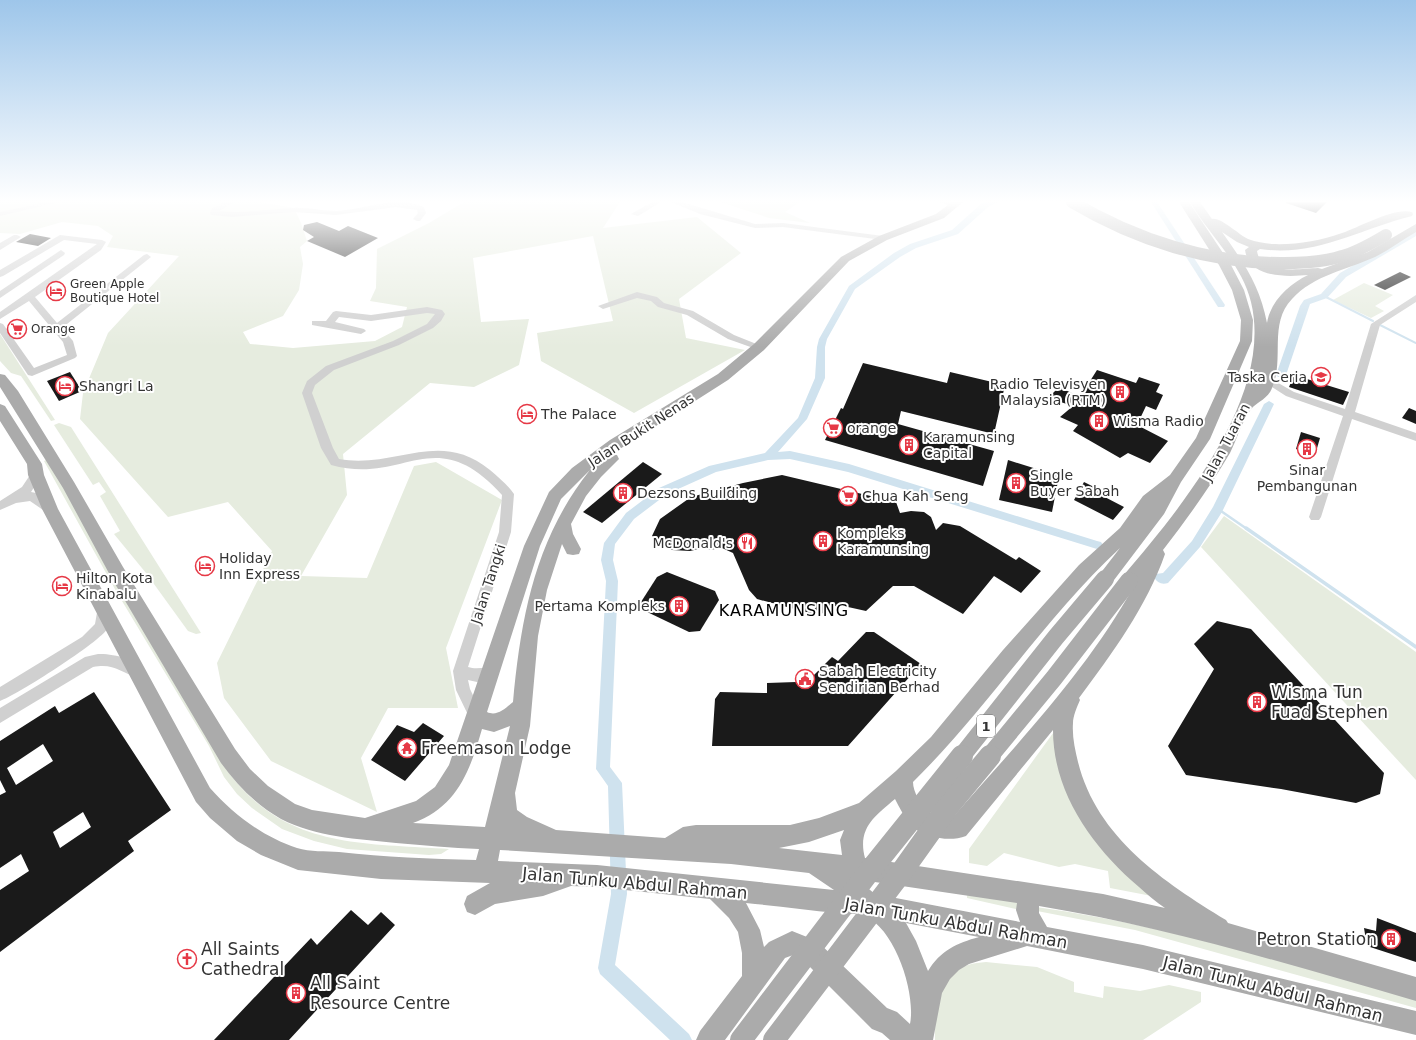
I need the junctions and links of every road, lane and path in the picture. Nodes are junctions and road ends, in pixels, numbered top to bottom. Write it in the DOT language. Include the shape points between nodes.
graph roads {
  1 [pos="38,251"];
  2 [pos="43,251"];
  3 [pos="93,251"];
  4 [pos="860,251"];
  5 [pos="873,251"];
  6 [pos="1185,251"];
  7 [pos="1219,251"];
  8 [pos="1221,251"];
  9 [pos="1224,251"];
  10 [pos="1224,251"];
  11 [pos="1251,251"];
  12 [pos="1321,251"];
  13 [pos="1356,251"];
  14 [pos="1377,251"];
  15 [pos="68,254"];
  16 [pos="87,256"];
  17 [pos="148,257"];
  18 [pos="1326,270"];
  19 [pos="0,274"];
  20 [pos="0,295"];
  21 [pos="30,297"];
  22 [pos="1416,298"];
  23 [pos="603,306"];
  24 [pos="1276,311"];
  25 [pos="0,316"];
  26 [pos="316,323"];
  27 [pos="329,324"];
  28 [pos="0,326"];
  29 [pos="56,328"];
  30 [pos="361,331"];
  31 [pos="759,347"];
  32 [pos="0,378"];
  33 [pos="1267,387"];
  34 [pos="1246,406"];
  35 [pos="0,409"];
  36 [pos="1348,414"];
  37 [pos="1416,437"];
  38 [pos="36,475"];
  39 [pos="1175,479"];
  40 [pos="4,503"];
  41 [pos="50,508"];
  42 [pos="1315,517"];
  43 [pos="563,523"];
  44 [pos="1160,544"];
  45 [pos="553,548"];
  46 [pos="573,549"];
  47 [pos="104,611"];
  48 [pos="511,612"];
  49 [pos="80,646"];
  50 [pos="90,661"];
  51 [pos="53,663"];
  52 [pos="460,671"];
  53 [pos="139,672"];
  54 [pos="489,673"];
  55 [pos="62,678"];
  56 [pos="1072,692"];
  57 [pos="0,695"];
  58 [pos="521,707"];
  59 [pos="0,716"];
  60 [pos="476,716"];
  61 [pos="903,778"];
  62 [pos="505,786"];
  63 [pos="866,810"];
  64 [pos="363,829"];
  65 [pos="492,839"];
  66 [pos="556,841"];
  67 [pos="668,849"];
  68 [pos="812,863"];
  69 [pos="856,868"];
  70 [pos="484,871"];
  71 [pos="572,874"];
  72 [pos="717,890"];
  73 [pos="1034,894"];
  74 [pos="476,904"];
  75 [pos="871,905"];
  76 [pos="1229,934"];
  77 [pos="1033,935"];
  78 [pos="754,981"];
  79 [pos="1416,989"];
  80 [pos="924,1014"];
  81 [pos="1416,1023"];
  82 [pos="887,1030"];
  83 [pos="709,1040"];
  84 [pos="741,1040"];
  85 [pos="774,1040"];
  86 [pos="909,1040"];
  87 [pos="920,1040"];
  1 -- 19 [label="street"];
  2 -- 15 [label="street"];
  3 -- 16 [label="street"];
  4 -- 31 [label="main road, Jalan Bukit Nenas" via="844,259"];
  5 -- 43 [label="main road, Jalan Bukit Nenas" via="850,264 745,372 598,470 588,480"];
  6 -- 13 [label="main road, bridge" via="1245,261 1305,262 1336,258"];
  7 -- 39 [label="main road, Jalan Tuaran / 1" via="1238,290 1247,320 1246,341 1203,439"];
  8 -- 12 [label="main road" via="1282,255"];
  9 -- 24 [label="main road"];
  10 -- 34 [label="main road, Jalan Tuaran / 1" via="1250,283 1261,317 1260,360"];
  11 -- 18 [label="main road" via="1254,260 1268,270 1300,273"];
  14 -- 18 [label="main road"];
  15 -- 16 [label="street"];
  15 -- 20 [label="street"];
  16 -- 21 [label="street"];
  17 -- 29 [label="street"];
  18 -- 24 [label="main road" via="1298,286"];
  21 -- 25 [label="street"];
  21 -- 29 [label="street"];
  22 -- 36 [label="street" via="1376,324"];
  23 -- 31 [label="street" via="637,295 654,299 661,305 690,313 731,337"];
  24 -- 33 [label="main road"];
  26 -- 27 [label="street"];
  27 -- 30 [label="street"];
  27 -- 52 [label="street, Jalan Tangki" via="336,314 371,318 427,310 440,314 430,326 396,343 330,368 311,383 307,393 327,448 335,462 357,466 378,465 431,453 444,454 472,463 486,471 508,494 503,540"];
  28 -- 29 [label="street" via="32,373 72,356 68,341"];
  31 -- 48 [label="main road, Jalan Bukit Nenas" via="723,378 596,457 561,489 550,506 532,546"];
  32 -- 64 [label="main road" via="69,486 117,572 228,756 243,776 260,793 288,811 312,821"];
  33 -- 34 [label="main road"];
  33 -- 36 [label="street" via="1272,391 1290,394"];
  34 -- 44 [label="main road, Jalan Tuaran / 1" via="1208,477"];
  35 -- 38 [label="main road, Jalan Tunku Abdul Rahman" via="34,464"];
  36 -- 37 [label="street"];
  36 -- 42 [label="street"];
  38 -- 40 [label="street" via="31,486"];
  38 -- 41 [label="main road, Jalan Tunku Abdul Rahman"];
  39 -- 61 [label="main road" via="1150,500 1126,532 1084,570 938,744"];
  39 -- 84 [label="main road, Jalan Tuaran / 1, bridge" via="1158,510 1105,580 1056,637 868,873"];
  40 -- 41 [label="street" via="29,495"];
  41 -- 47 [label="main road, Jalan Tunku Abdul Rahman"];
  43 -- 45 [label="main road, Jalan Bukit Nenas"];
  43 -- 46 [label="main road" via="565,534"];
  44 -- 56 [label="main road" via="1151,571 1130,610"];
  44 -- 85 [label="main road, Jalan Tuaran / 1, bridge" via="947,808"];
  45 -- 48 [label="main road" via="539,553"];
  45 -- 58 [label="main road, Jalan Bukit Nenas" via="538,590 529,636"];
  47 -- 49 [label="street" via="102,626"];
  47 -- 53 [label="main road, Jalan Tunku Abdul Rahman"];
  48 -- 54 [label="main road, Jalan Bukit Nenas"];
  49 -- 50 [label="street" via="77,654 83,661"];
  49 -- 51 [label="street"];
  50 -- 53 [label="street" via="112,659"];
  50 -- 55 [label="street"];
  51 -- 55 [label="street" via="66,664 68,668"];
  51 -- 57 [label="street"];
  52 -- 54 [label="street" via="477,676"];
  52 -- 60 [label="street, Jalan Tangki" via="463,690"];
  53 -- 70 [label="main road, Jalan Tunku Abdul Rahman" via="204,795 217,811 245,833 269,847 298,859 316,862 381,868"];
  54 -- 60 [label="main road, Jalan Bukit Nenas"];
  55 -- 59 [label="street"];
  56 -- 61 [label="main road" via="958,828 939,828 921,820 903,793"];
  56 -- 76 [label="main road" via="1063,722 1063,743 1074,788 1101,833 1124,860 1168,897"];
  58 -- 60 [label="main road" via="502,722 484,723"];
  58 -- 62 [label="main road, Jalan Bukit Nenas" via="518,737"];
  60 -- 64 [label="main road, Jalan Bukit Nenas" via="458,770 442,794 422,809"];
  61 -- 63 [label="main road"];
  62 -- 65 [label="main road, Jalan Bukit Nenas"];
  62 -- 66 [label="main road" via="507,813 511,820"];
  63 -- 67 [label="main road" via="791,836 697,837 682,839"];
  63 -- 69 [label="main road" via="858,820 851,840"];
  64 -- 65 [label="main road"];
  65 -- 66 [label="main road"];
  65 -- 70 [label="main road, Jalan Bukit Nenas"];
  66 -- 67 [label="main road"];
  67 -- 68 [label="main road" via="731,853"];
  68 -- 69 [label="main road"];
  68 -- 75 [label="main road" via="841,881"];
  69 -- 73 [label="main road"];
  69 -- 75 [label="main road"];
  70 -- 71 [label="main road, Jalan Tunku Abdul Rahman"];
  71 -- 72 [label="main road, Jalan Tunku Abdul Rahman"];
  71 -- 74 [label="main road" via="550,884 498,891 485,896"];
  72 -- 75 [label="main road, Jalan Tunku Abdul Rahman"];
  72 -- 78 [label="main road" via="736,906 752,935 755,956"];
  73 -- 76 [label="main road" via="1103,905"];
  73 -- 77 [label="main road" via="1028,900 1026,909"];
  75 -- 77 [label="main road, Jalan Tunku Abdul Rahman"];
  75 -- 80 [label="main road" via="894,925 908,949 917,974"];
  76 -- 79 [label="main road"];
  77 -- 80 [label="main road" via="961,954 948,963 928,993"];
  77 -- 81 [label="main road, Jalan Tunku Abdul Rahman" via="1143,957"];
  78 -- 82 [label="main road" via="777,950 792,943 801,945 809,949"];
  78 -- 83 [label="main road"];
  80 -- 87 [label="main road"];
  82 -- 86 [label="main road" via="888,1021"];
}
